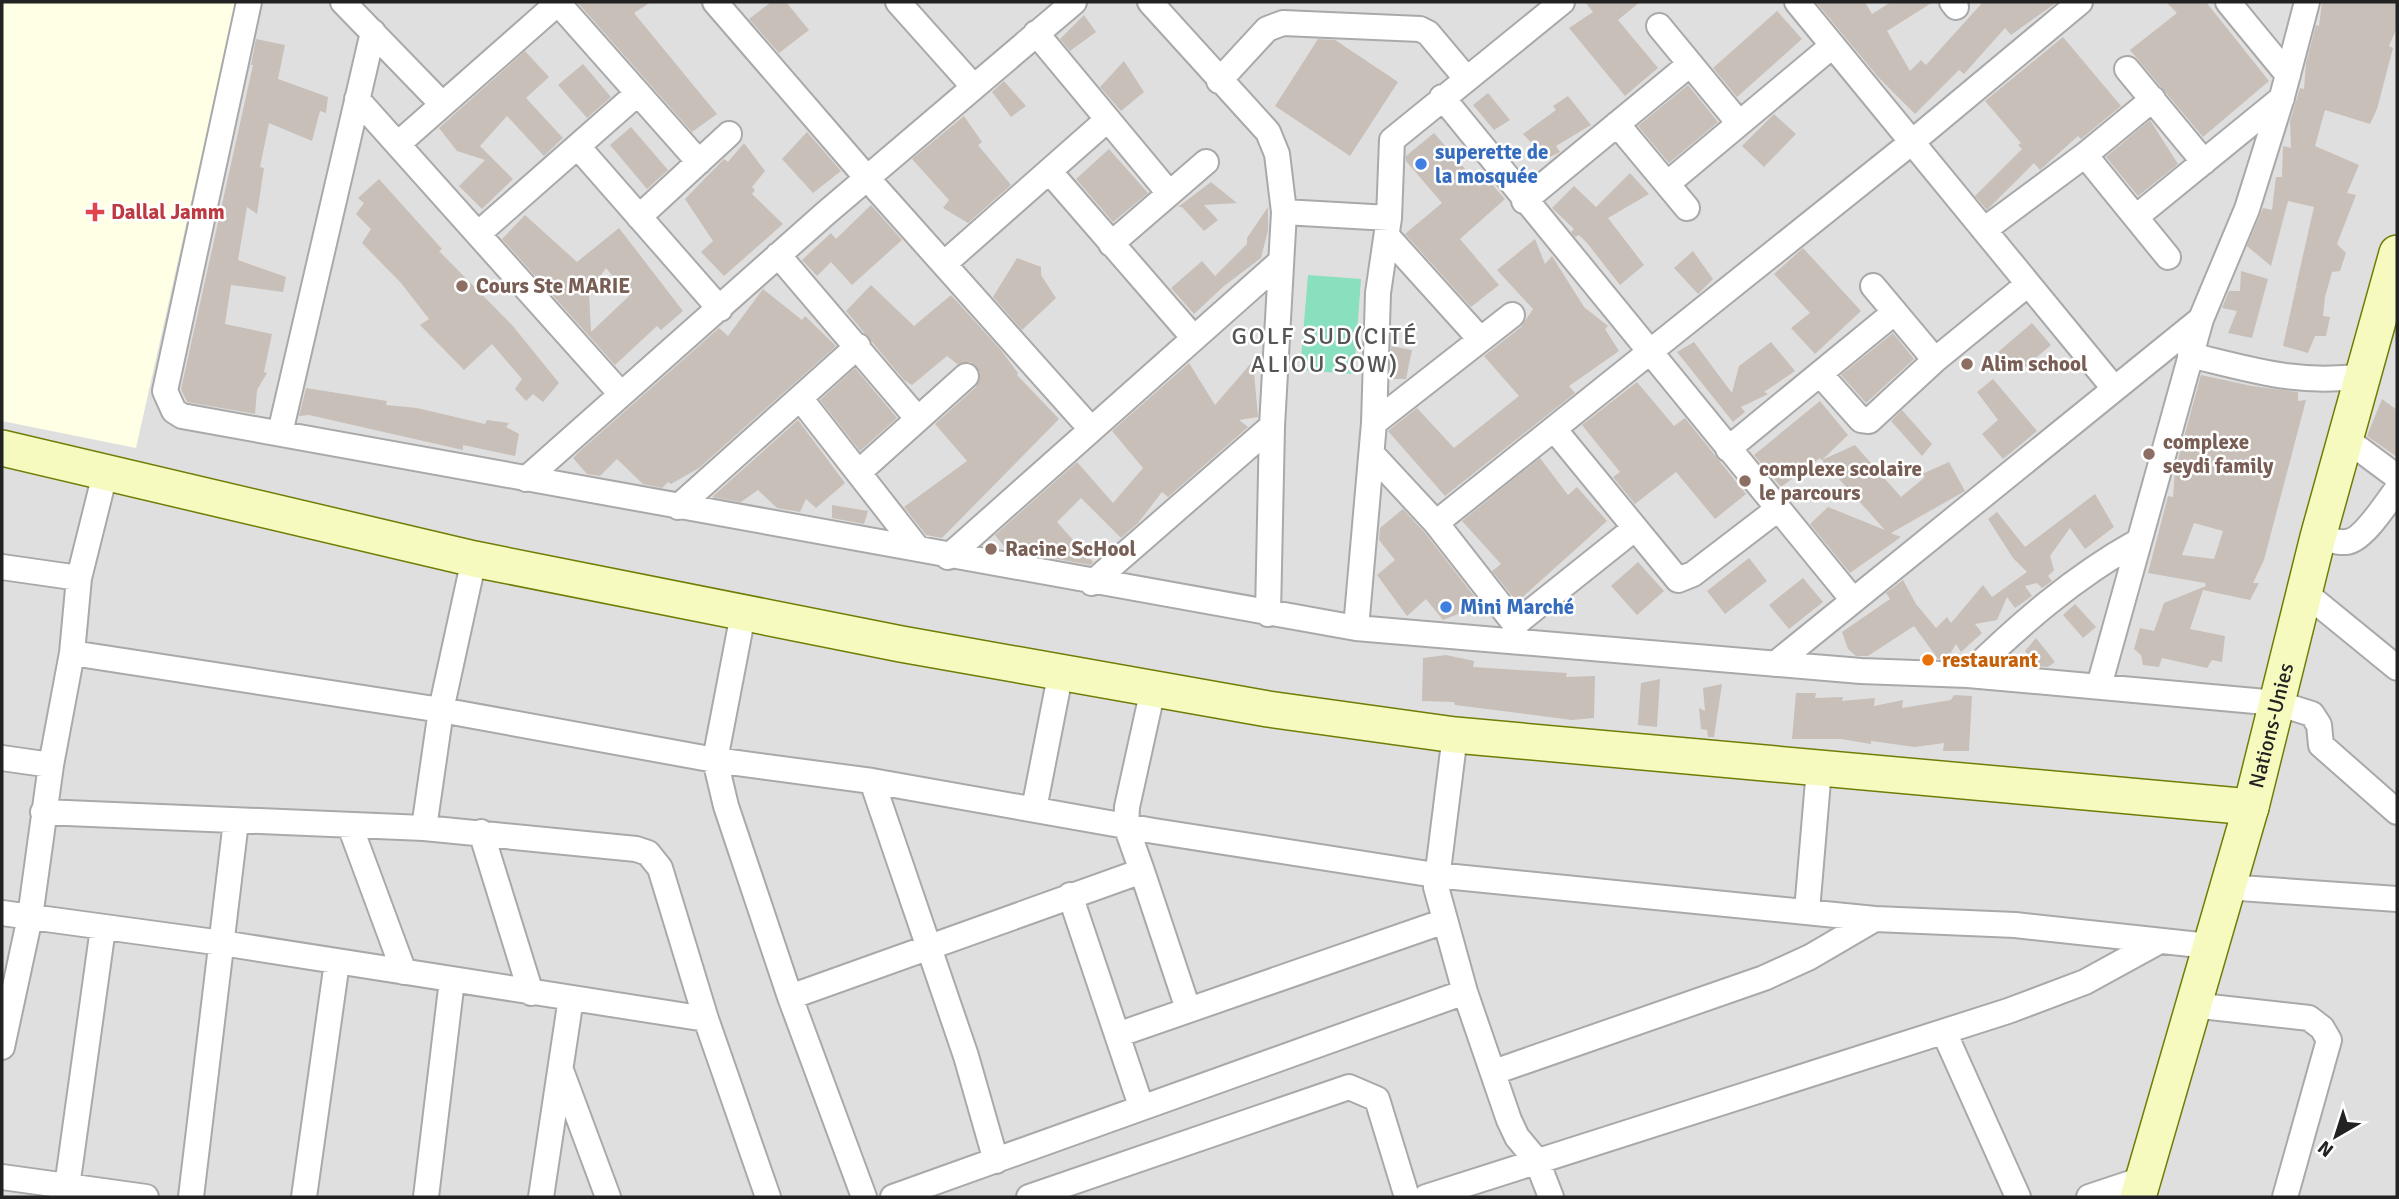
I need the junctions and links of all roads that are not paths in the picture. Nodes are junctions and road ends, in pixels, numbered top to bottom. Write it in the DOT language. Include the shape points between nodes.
graph roads {
  1 [pos="249,2"];
  2 [pos="558,2"];
  3 [pos="898,2"];
  4 [pos="1074,2"];
  5 [pos="1150,2"];
  6 [pos="1797,2"];
  7 [pos="2080,2"];
  8 [pos="2228,2"];
  9 [pos="2307,2"];
  10 [pos="727,6"];
  11 [pos="1548,6"];
  12 [pos="360,13"];
  13 [pos="1659,26"];
  14 [pos="1035,33"];
  15 [pos="1832,46"];
  16 [pos="1690,64"];
  17 [pos="2127,69"];
  18 [pos="1465,78"];
  19 [pos="1219,81"];
  20 [pos="974,86"];
  21 [pos="2285,86"];
  22 [pos="638,93"];
  23 [pos="1442,97"];
  24 [pos="357,99"];
  25 [pos="2153,99"];
  26 [pos="442,104"];
  27 [pos="1107,120"];
  28 [pos="1739,123"];
  29 [pos="1617,124"];
  30 [pos="729,134"];
  31 [pos="1912,142"];
  32 [pos="399,143"];
  33 [pos="579,148"];
  34 [pos="2085,155"];
  35 [pos="699,162"];
  36 [pos="1206,162"];
  37 [pos="2204,162"];
  38 [pos="1049,171"];
  39 [pos="867,178"];
  40 [pos="1667,184"];
  41 [pos="1169,193"];
  42 [pos="1524,201"];
  43 [pos="1686,208"];
  44 [pos="1284,212"];
  45 [pos="639,217"];
  46 [pos="2136,217"];
  47 [pos="1388,227"];
  48 [pos="1984,230"];
  49 [pos="479,233"];
  50 [pos="1111,244"];
  51 [pos="2397,253"];
  52 [pos="778,255"];
  53 [pos="2168,257"];
  54 [pos="945,262"];
  55 [pos="1280,262"];
  56 [pos="2028,284"];
  57 [pos="1874,286"];
  58 [pos="720,309"];
  59 [pos="1895,312"];
  60 [pos="1512,315"];
  61 [pos="2201,319"];
  62 [pos="1193,337"];
  63 [pos="1480,339"];
  64 [pos="858,346"];
  65 [pos="1648,352"];
  66 [pos="2190,355"];
  67 [pos="1935,360"];
  68 [pos="1820,374"];
  69 [pos="966,376"];
  70 [pos="2364,376"];
  71 [pos="2113,387"];
  72 [pos="621,394"];
  73 [pos="800,398"];
  74 [pos="917,418"];
  75 [pos="1374,423"];
  76 [pos="1272,426"];
  77 [pos="1091,429"];
  78 [pos="1554,429"];
  79 [pos="280,433"];
  80 [pos="2346,439"];
  81 [pos="2,448"];
  82 [pos="1728,449"];
  83 [pos="1372,454"];
  84 [pos="859,472"];
  85 [pos="105,474"];
  86 [pos="2397,477"];
  87 [pos="526,479"];
  88 [pos="2397,489"];
  89 [pos="678,507"];
  90 [pos="1778,509"];
  91 [pos="1436,523"];
  92 [pos="1634,529"];
  93 [pos="2318,537"];
  94 [pos="2137,542"];
  95 [pos="918,549"];
  96 [pos="948,557"];
  97 [pos="474,559"];
  98 [pos="2,567"];
  99 [pos="79,578"];
  100 [pos="1092,583"];
  101 [pos="2304,592"];
  102 [pos="1853,600"];
  103 [pos="743,614"];
  104 [pos="1268,614"];
  105 [pos="1356,628"];
  106 [pos="1515,633"];
  107 [pos="72,653"];
  108 [pos="1775,664"];
  109 [pos="2397,668"];
  110 [pos="1060,671"];
  111 [pos="1968,675"];
  112 [pos="2099,686"];
  113 [pos="1153,689"];
  114 [pos="2277,703"];
  115 [pos="441,710"];
  116 [pos="1455,735"];
  117 [pos="2,758"];
  118 [pos="715,760"];
  119 [pos="51,765"];
  120 [pos="1819,769"];
  121 [pos="872,781"];
  122 [pos="2395,806"];
  123 [pos="2250,807"];
  124 [pos="1034,808"];
  125 [pos="43,812"];
  126 [pos="236,821"];
  127 [pos="350,826"];
  128 [pos="1126,827"];
  129 [pos="424,828"];
  130 [pos="481,832"];
  131 [pos="1142,871"];
  132 [pos="1435,875"];
  133 [pos="2227,887"];
  134 [pos="1070,895"];
  135 [pos="2397,899"];
  136 [pos="1807,911"];
  137 [pos="2,913"];
  138 [pos="30,917"];
  139 [pos="1875,919"];
  140 [pos="1445,920"];
  141 [pos="103,928"];
  142 [pos="2158,942"];
  143 [pos="222,943"];
  144 [pos="2209,946"];
  145 [pos="929,948"];
  146 [pos="337,961"];
  147 [pos="404,972"];
  148 [pos="452,980"];
  149 [pos="1465,992"];
  150 [pos="531,993"];
  151 [pos="790,997"];
  152 [pos="571,998"];
  153 [pos="2192,1005"];
  154 [pos="1188,1009"];
  155 [pos="706,1018"];
  156 [pos="1944,1032"];
  157 [pos="1117,1035"];
  158 [pos="2,1048"];
  159 [pos="560,1069"];
  160 [pos="1494,1072"];
  161 [pos="1141,1107"];
  162 [pos="996,1161"];
  163 [pos="1537,1161"];
  164 [pos="2,1177"];
  165 [pos="67,1187"];
  166 [pos="2141,1188"];
  167 [pos="146,1197"];
  168 [pos="191,1197"];
  169 [pos="304,1197"];
  170 [pos="426,1197"];
  171 [pos="541,1197"];
  172 [pos="608,1197"];
  173 [pos="768,1197"];
  174 [pos="864,1197"];
  175 [pos="893,1197"];
  176 [pos="1029,1197"];
  177 [pos="1407,1197"];
  178 [pos="1426,1197"];
  179 [pos="1551,1197"];
  180 [pos="2018,1197"];
  181 [pos="2090,1197"];
  182 [pos="2285,1197"];
  1 -- 79 [label="street" via="165,391 173,411 182,416"];
  2 -- 22 [label="street"];
  2 -- 26 [label="street"];
  3 -- 20 [label="street"];
  4 -- 14 [label="street"];
  5 -- 19 [label="street"];
  6 -- 15 [label="street"];
  7 -- 31 [label="street"];
  8 -- 21 [label="street"];
  9 -- 21 [label="street"];
  10 -- 39 [label="street"];
  11 -- 18 [label="street"];
  12 -- 24 [label="street"];
  12 -- 26 [label="street"];
  13 -- 16 [label="street"];
  14 -- 20 [label="street"];
  14 -- 27 [label="street"];
  15 -- 28 [label="street"];
  15 -- 31 [label="street"];
  16 -- 28 [label="street"];
  16 -- 29 [label="street"];
  17 -- 25 [label="street"];
  18 -- 19 [label="street" via="1420,29 1283,23 1267,29"];
  18 -- 23 [label="street"];
  19 -- 44 [label="street" via="1274,143"];
  20 -- 39 [label="street"];
  21 -- 37 [label="street"];
  21 -- 61 [label="street" via="2246,209"];
  22 -- 33 [label="street"];
  22 -- 35 [label="street"];
  23 -- 42 [label="street"];
  23 -- 47 [label="street" via="1392,140"];
  24 -- 32 [label="street"];
  24 -- 79 [label="street"];
  25 -- 34 [label="street"];
  25 -- 37 [label="street"];
  26 -- 32 [label="street"];
  27 -- 38 [label="street"];
  27 -- 41 [label="street"];
  28 -- 40 [label="street"];
  29 -- 40 [label="street"];
  29 -- 42 [label="street"];
  30 -- 35 [label="street"];
  31 -- 48 [label="street"];
  31 -- 65 [label="street"];
  32 -- 49 [label="street"];
  33 -- 45 [label="street"];
  33 -- 49 [label="street"];
  34 -- 46 [label="street"];
  34 -- 48 [label="street"];
  35 -- 45 [label="street"];
  36 -- 41 [label="street"];
  37 -- 46 [label="street"];
  38 -- 50 [label="street"];
  38 -- 54 [label="street"];
  39 -- 52 [label="street"];
  39 -- 54 [label="street"];
  40 -- 43 [label="street"];
  41 -- 50 [label="street"];
  42 -- 65 [label="street"];
  44 -- 47 [label="street"];
  44 -- 55 [label="street"];
  45 -- 58 [label="street"];
  46 -- 53 [label="street"];
  47 -- 63 [label="street"];
  47 -- 75 [label="street" via="1378,293"];
  48 -- 56 [label="street"];
  49 -- 72 [label="street"];
  50 -- 62 [label="street"];
  51 -- 70 [label="main road, Nations-Unies"];
  52 -- 58 [label="street"];
  52 -- 64 [label="street"];
  54 -- 77 [label="street"];
  55 -- 62 [label="street"];
  55 -- 76 [label="street"];
  56 -- 67 [label="street"];
  56 -- 71 [label="street"];
  57 -- 59 [label="street"];
  58 -- 72 [label="street"];
  59 -- 67 [label="street"];
  59 -- 68 [label="street"];
  60 -- 63 [label="street"];
  61 -- 66 [label="street"];
  61 -- 71 [label="street"];
  62 -- 77 [label="street"];
  63 -- 75 [label="street"];
  64 -- 73 [label="street"];
  64 -- 74 [label="street"];
  65 -- 78 [label="street"];
  65 -- 82 [label="street"];
  66 -- 70 [label="street" via="2294,379"];
  66 -- 94 [label="street"];
  67 -- 68 [label="street" via="1865,422"];
  68 -- 82 [label="street"];
  69 -- 74 [label="street"];
  70 -- 80 [label="main road, Nations-Unies"];
  71 -- 102 [label="street"];
  72 -- 87 [label="street"];
  73 -- 84 [label="street"];
  73 -- 89 [label="street"];
  74 -- 84 [label="street"];
  75 -- 83 [label="street"];
  76 -- 100 [label="street"];
  76 -- 104 [label="street"];
  77 -- 96 [label="street"];
  78 -- 91 [label="street"];
  78 -- 92 [label="street"];
  79 -- 87 [label="street"];
  80 -- 86 [label="street"];
  80 -- 93 [label="main road, Nations-Unies"];
  81 -- 85 [label="main road"];
  82 -- 90 [label="street"];
  83 -- 91 [label="street"];
  83 -- 105 [label="street"];
  84 -- 95 [label="street"];
  85 -- 97 [label="main road"];
  85 -- 99 [label="street"];
  87 -- 89 [label="street"];
  88 -- 93 [label="street" via="2353,540"];
  89 -- 95 [label="street"];
  90 -- 92 [label="street" via="1684,580 1673,577"];
  90 -- 102 [label="street"];
  91 -- 106 [label="street"];
  92 -- 106 [label="street"];
  93 -- 101 [label="main road, Nations-Unies"];
  94 -- 111 [label="street" via="2096,565"];
  94 -- 112 [label="street"];
  95 -- 96 [label="street"];
  96 -- 100 [label="street"];
  97 -- 103 [label="main road"];
  97 -- 115 [label="street"];
  98 -- 99 [label="street"];
  99 -- 107 [label="street"];
  100 -- 104 [label="street"];
  101 -- 109 [label="street"];
  101 -- 114 [label="main road, Nations-Unies"];
  102 -- 108 [label="street"];
  103 -- 110 [label="main road"];
  103 -- 118 [label="street"];
  104 -- 105 [label="street"];
  105 -- 106 [label="street"];
  106 -- 108 [label="street"];
  107 -- 115 [label="street"];
  107 -- 119 [label="street"];
  108 -- 111 [label="street"];
  110 -- 113 [label="main road"];
  110 -- 124 [label="street"];
  111 -- 112 [label="street"];
  112 -- 114 [label="street"];
  113 -- 116 [label="main road"];
  113 -- 128 [label="street"];
  114 -- 122 [label="street" via="2312,714 2319,725 2321,745"];
  114 -- 123 [label="main road, Nations-Unies"];
  115 -- 118 [label="street"];
  115 -- 129 [label="street"];
  116 -- 120 [label="main road"];
  116 -- 132 [label="street"];
  117 -- 119 [label="street"];
  118 -- 121 [label="street"];
  118 -- 151 [label="street"];
  119 -- 125 [label="street"];
  120 -- 123 [label="main road"];
  120 -- 136 [label="street"];
  121 -- 124 [label="street"];
  121 -- 145 [label="street"];
  123 -- 133 [label="main road, Nations-Unies"];
  124 -- 128 [label="street"];
  125 -- 126 [label="street"];
  125 -- 138 [label="street"];
  126 -- 127 [label="street"];
  126 -- 143 [label="street"];
  127 -- 129 [label="street"];
  127 -- 147 [label="street"];
  128 -- 131 [label="street"];
  128 -- 132 [label="street"];
  129 -- 130 [label="street"];
  130 -- 150 [label="street"];
  130 -- 155 [label="street" via="636,849 655,859"];
  131 -- 134 [label="street"];
  131 -- 154 [label="street"];
  132 -- 136 [label="street"];
  132 -- 140 [label="street"];
  133 -- 135 [label="street"];
  133 -- 144 [label="main road, Nations-Unies"];
  134 -- 145 [label="street"];
  134 -- 157 [label="street"];
  136 -- 139 [label="street"];
  137 -- 138 [label="street"];
  138 -- 141 [label="street"];
  138 -- 158 [label="street"];
  139 -- 142 [label="street" via="2015,925"];
  139 -- 160 [label="street" via="1764,978"];
  140 -- 149 [label="street"];
  140 -- 154 [label="street"];
  141 -- 143 [label="street"];
  141 -- 165 [label="street"];
  142 -- 144 [label="street"];
  142 -- 156 [label="street" via="2085,982"];
  143 -- 146 [label="street"];
  143 -- 168 [label="street"];
  144 -- 153 [label="main road, Nations-Unies"];
  145 -- 151 [label="street"];
  145 -- 162 [label="street"];
  146 -- 147 [label="street"];
  146 -- 169 [label="street"];
  147 -- 148 [label="street"];
  148 -- 150 [label="street"];
  148 -- 170 [label="street"];
  149 -- 160 [label="street"];
  149 -- 161 [label="street"];
  150 -- 152 [label="street"];
  151 -- 174 [label="street"];
  152 -- 155 [label="street"];
  152 -- 159 [label="street"];
  153 -- 166 [label="main road, Nations-Unies"];
  153 -- 182 [label="street" via="2309,1018 2329,1040"];
  154 -- 157 [label="street"];
  155 -- 173 [label="street"];
  156 -- 163 [label="street"];
  156 -- 180 [label="street"];
  157 -- 161 [label="street"];
  159 -- 171 [label="street"];
  159 -- 172 [label="street"];
  160 -- 163 [label="street" via="1517,1137"];
  161 -- 162 [label="street"];
  162 -- 175 [label="street"];
  163 -- 178 [label="street"];
  163 -- 179 [label="street"];
  164 -- 165 [label="street"];
  165 -- 167 [label="street"];
  166 -- 181 [label="street"];
  176 -- 177 [label="street" via="1349,1087 1377,1099"];
}
